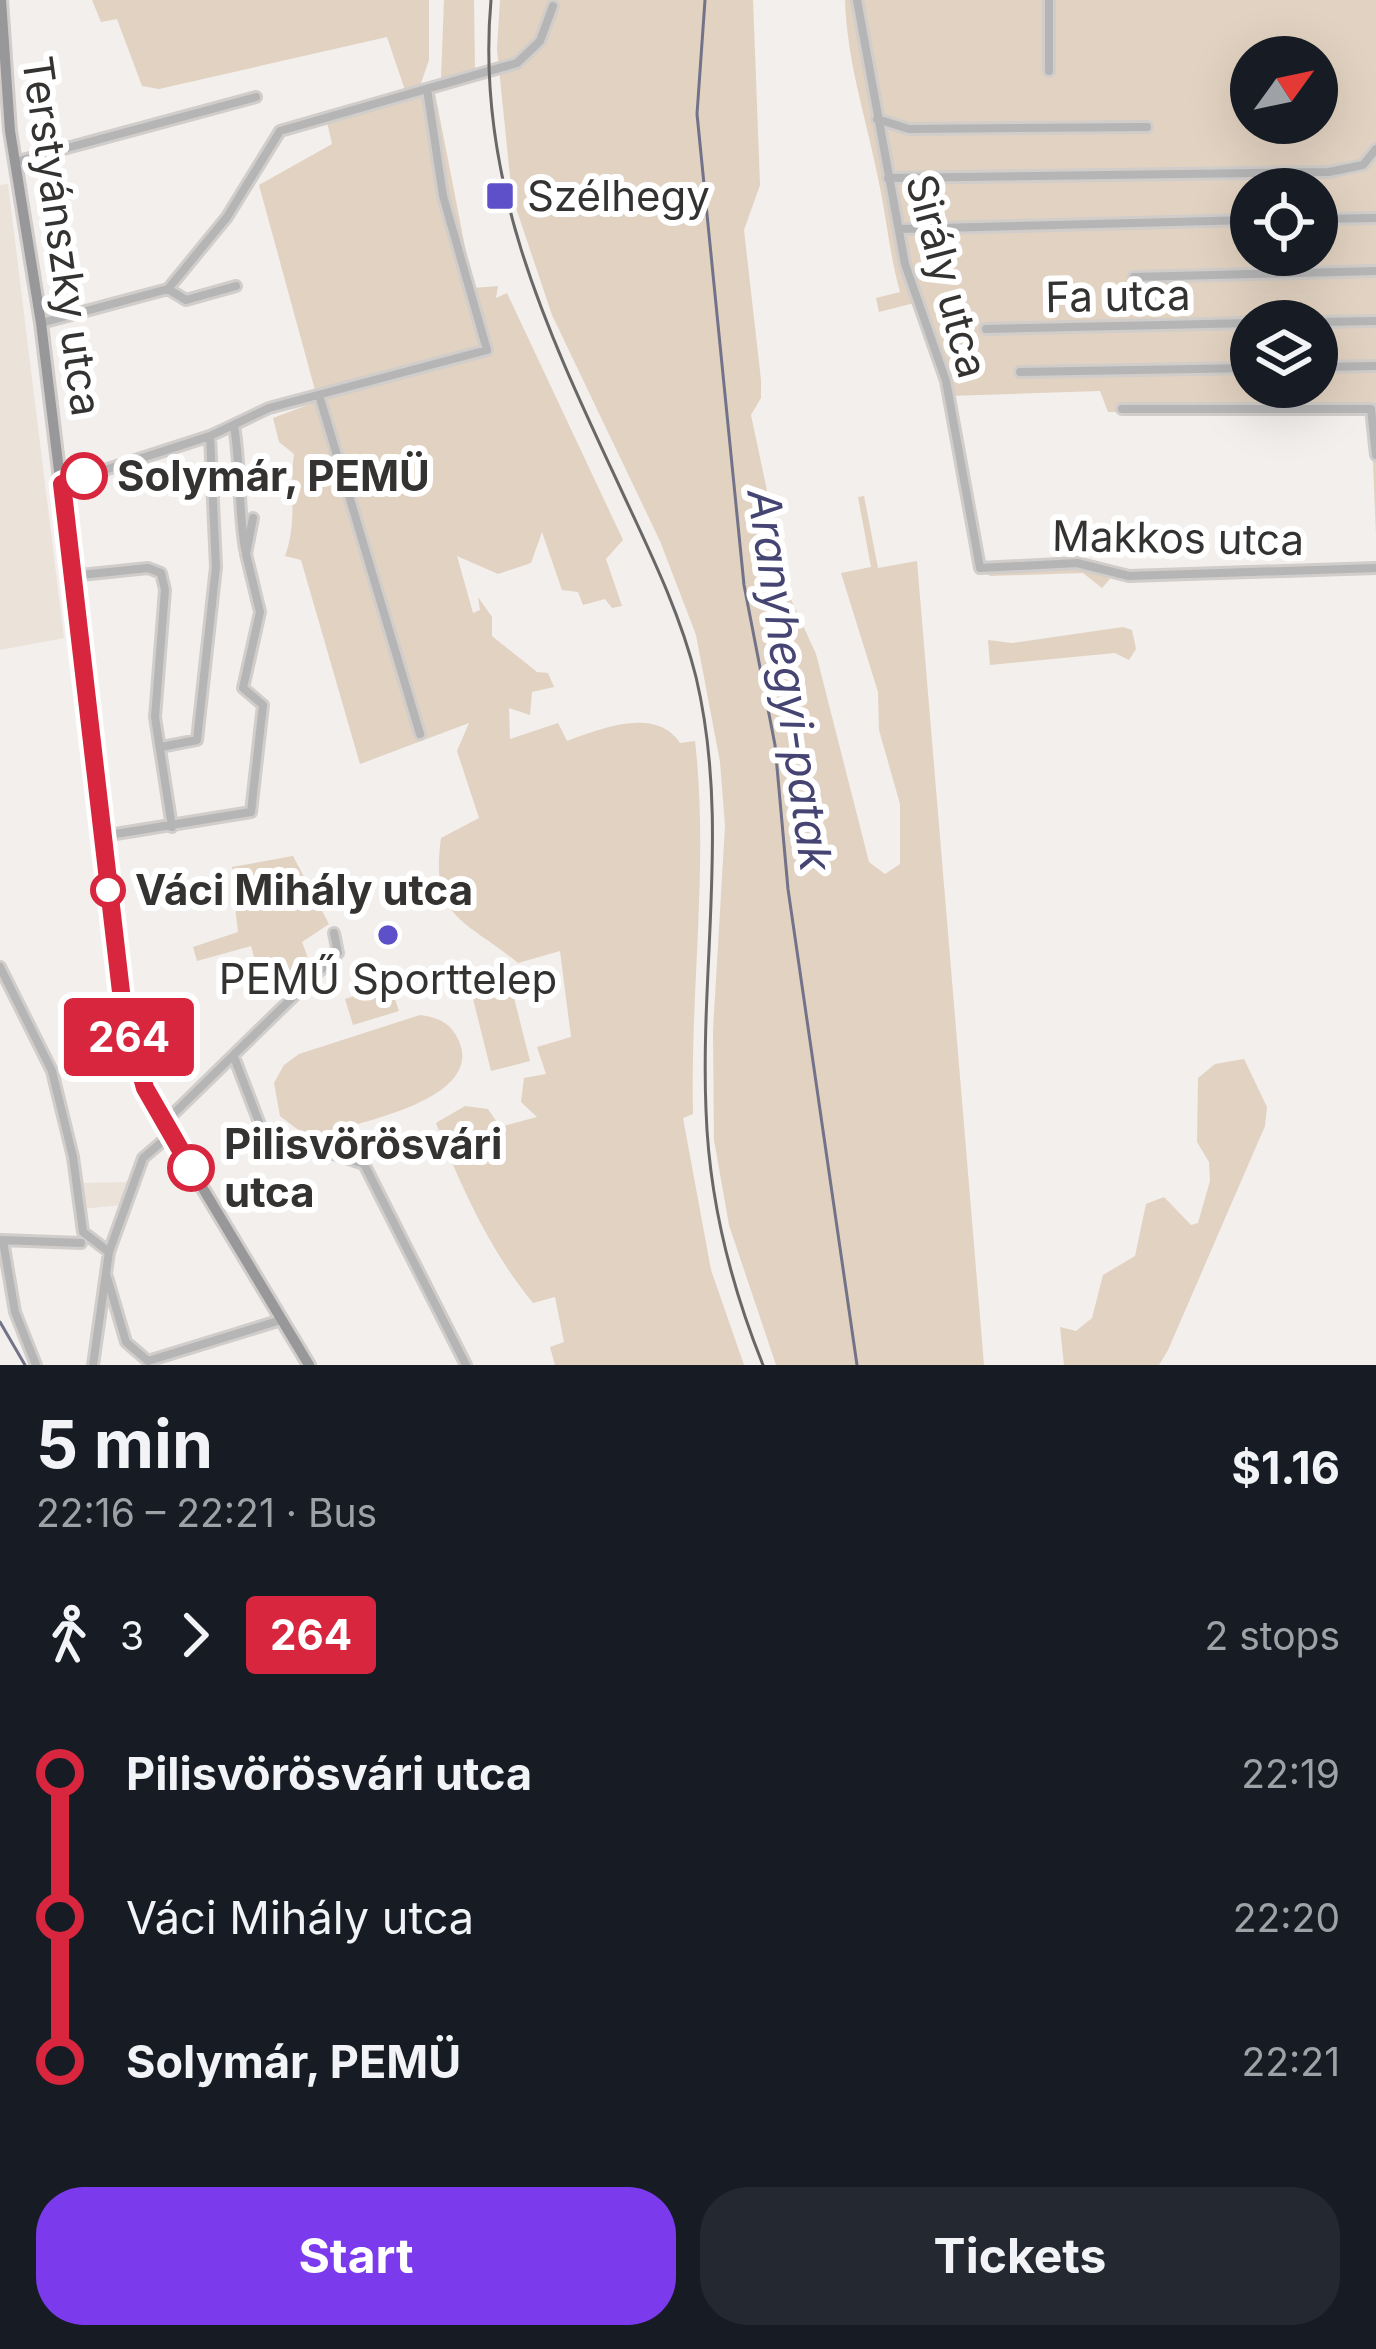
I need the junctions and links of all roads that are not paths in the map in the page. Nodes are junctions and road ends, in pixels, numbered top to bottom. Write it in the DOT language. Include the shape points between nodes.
graph roads {
  1 [pos="1,0"];
  2 [pos="856,0"];
  3 [pos="1049,0"];
  4 [pos="553,6"];
  5 [pos="1048,71"];
  6 [pos="427,89"];
  7 [pos="256,97"];
  8 [pos="877,119"];
  9 [pos="1147,128"];
  10 [pos="1376,149"];
  11 [pos="16,165"];
  12 [pos="0,171"];
  13 [pos="888,178"];
  14 [pos="1376,218"];
  15 [pos="1338,219"];
  16 [pos="1230,221"];
  17 [pos="899,230"];
  18 [pos="1376,271"];
  19 [pos="1134,277"];
  20 [pos="236,286"];
  21 [pos="168,289"];
  22 [pos="1376,321"];
  23 [pos="1338,322"];
  24 [pos="41,323"];
  25 [pos="1230,323"];
  26 [pos="986,329"];
  27 [pos="1376,366"];
  28 [pos="1338,367"];
  29 [pos="1230,368"];
  30 [pos="1020,372"];
  31 [pos="319,395"];
  32 [pos="1122,409"];
  33 [pos="235,426"];
  34 [pos="210,436"];
  35 [pos="1376,455"];
  36 [pos="62,484"];
  37 [pos="253,518"];
  38 [pos="246,554"];
  39 [pos="980,568"];
  40 [pos="1376,568"];
  41 [pos="71,576"];
  42 [pos="419,734"];
  43 [pos="161,747"];
  44 [pos="172,827"];
  45 [pos="102,836"];
  46 [pos="334,933"];
  47 [pos="0,967"];
  48 [pos="234,1057"];
  49 [pos="167,1129"];
  50 [pos="1,1240"];
  51 [pos="81,1243"];
  52 [pos="109,1252"];
  53 [pos="106,1274"];
  54 [pos="283,1319"];
  55 [pos="178,1353"];
  56 [pos="36,1365"];
  57 [pos="93,1365"];
  58 [pos="186,1365"];
  59 [pos="309,1365"];
  60 [pos="466,1365"];
  1 -- 11 [label="main road, Terstyánszky utca"];
  2 -- 8 [label="street, Sirály utca"];
  3 -- 5 [label="street"];
  4 -- 6 [label="street" via="541,41 524,59"];
  6 -- 21 [label="street" via="280,131"];
  6 -- 31 [label="street" via="443,196 488,350"];
  7 -- 11 [label="street"];
  8 -- 9 [label="street" via="909,128"];
  8 -- 13 [label="street, Sirály utca"];
  10 -- 13 [label="street" via="1363,165 1329,172"];
  11 -- 12 [label="street"];
  11 -- 24 [label="main road, Terstyánszky utca"];
  13 -- 17 [label="street, Sirály utca"];
  14 -- 15 [label="street"];
  16 -- 17 [label="street"];
  17 -- 39 [label="street, Sirály utca" via="946,381"];
  18 -- 19 [label="street"];
  20 -- 21 [label="street" via="186,300"];
  21 -- 24 [label="street"];
  22 -- 23 [label="street"];
  24 -- 36 [label="main road, Terstyánszky utca"];
  25 -- 26 [label="street, Fa utca"];
  27 -- 28 [label="street"];
  29 -- 30 [label="street"];
  31 -- 33 [label="street"];
  31 -- 42 [label="street"];
  32 -- 35 [label="street" via="1371,409"];
  33 -- 34 [label="street"];
  33 -- 38 [label="street"];
  34 -- 36 [label="street"];
  34 -- 43 [label="street" via="216,567 197,740"];
  36 -- 41 [label="main road, Terstyánszky utca"];
  37 -- 38 [label="street"];
  38 -- 44 [label="street" via="260,612 243,688 263,705 251,812"];
  39 -- 40 [label="street, Makkos utca" via="1077,563 1129,576"];
  41 -- 43 [label="street" via="161,573 154,681"];
  41 -- 45 [label="main road, Terstyánszky utca"];
  43 -- 44 [label="street"];
  44 -- 45 [label="street"];
  45 -- 49 [label="main road, Terstyánszky utca" via="127,1030"];
  46 -- 48 [label="street" via="338,953"];
  47 -- 52 [label="street" via="52,1071 83,1232"];
  48 -- 49 [label="street"];
  48 -- 60 [label="street" via="262,1130 364,1164"];
  49 -- 52 [label="street" via="142,1158"];
  49 -- 54 [label="main road, Terstyánszky utca"];
  50 -- 51 [label="street"];
  50 -- 56 [label="street"];
  52 -- 53 [label="street"];
  53 -- 55 [label="street" via="136,1355 148,1361"];
  53 -- 57 [label="street"];
  54 -- 55 [label="street"];
  54 -- 59 [label="main road, Terstyánszky utca"];
  55 -- 58 [label="street"];
}
